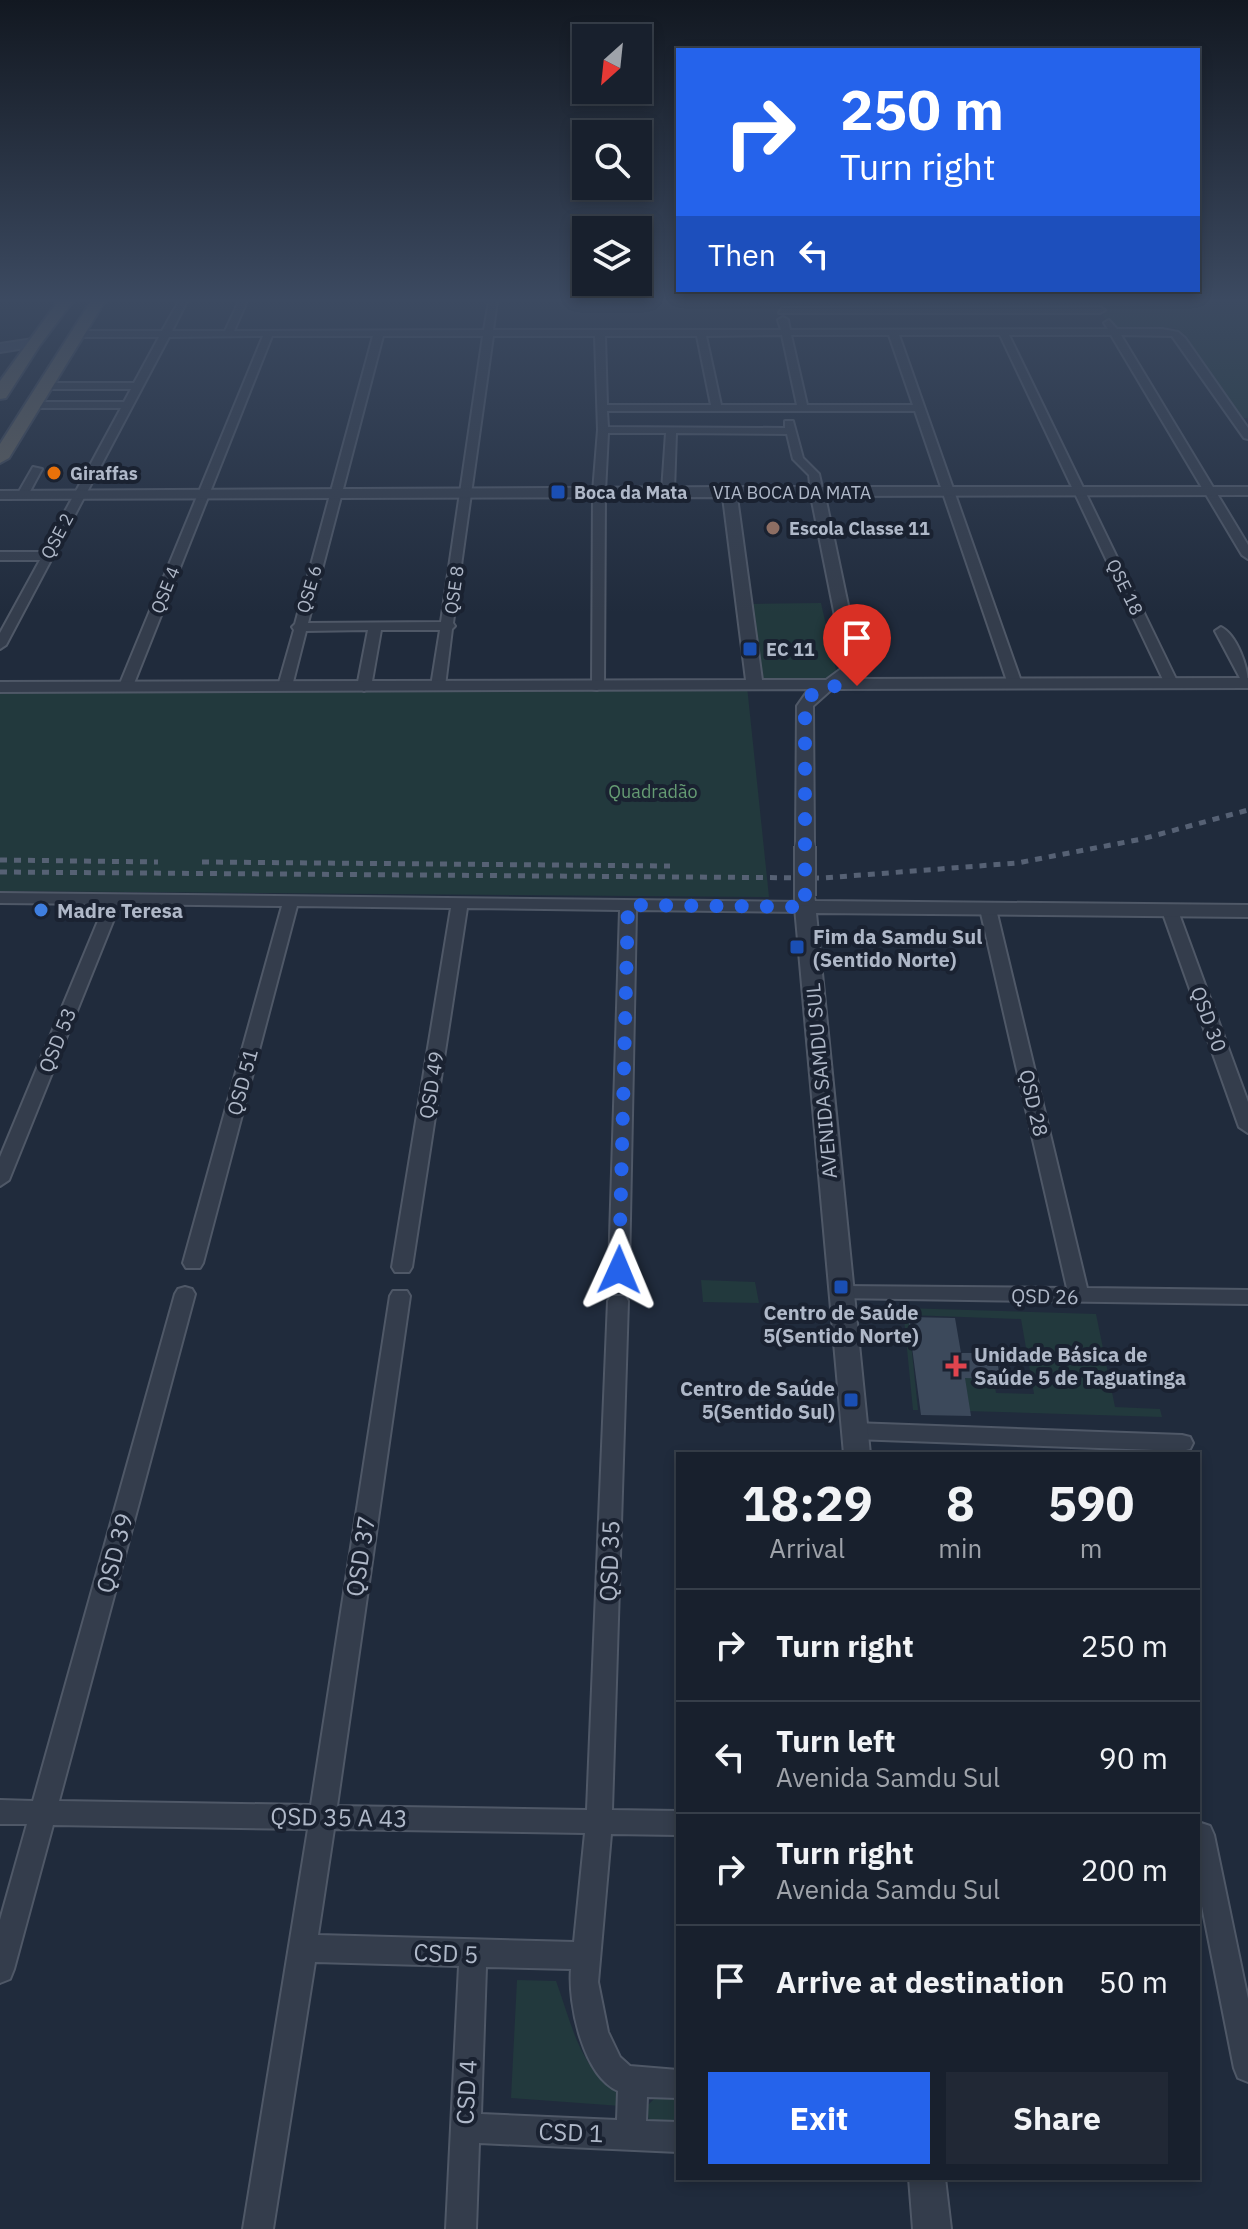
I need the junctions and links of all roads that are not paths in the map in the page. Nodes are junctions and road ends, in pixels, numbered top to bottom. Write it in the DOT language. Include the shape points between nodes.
graph roads {
  1 [pos="35,405"];
  2 [pos="127,405"];
  3 [pos="239,405"];
  4 [pos="359,405"];
  5 [pos="479,405"];
  6 [pos="716,405"];
  7 [pos="918,405"];
  8 [pos="1037,405"];
  9 [pos="1158,405"];
  10 [pos="1227,405"];
  11 [pos="802,407"];
  12 [pos="601,408"];
  13 [pos="717,408"];
  14 [pos="919,408"];
  15 [pos="787,412"];
  16 [pos="603,430"];
  17 [pos="676,435"];
  18 [pos="792,435"];
  19 [pos="1248,436"];
  20 [pos="3,447"];
  21 [pos="37,469"];
  22 [pos="674,491"];
  23 [pos="729,491"];
  24 [pos="1078,491"];
  25 [pos="1209,491"];
  26 [pos="1248,491"];
  27 [pos="467,492"];
  28 [pos="599,492"];
  29 [pos="817,492"];
  30 [pos="949,492"];
  31 [pos="203,493"];
  32 [pos="335,493"];
  33 [pos="0,495"];
  34 [pos="23,495"];
  35 [pos="80,495"];
  36 [pos="1248,555"];
  37 [pos="0,556"];
  38 [pos="47,556"];
  39 [pos="375,626"];
  40 [pos="449,626"];
  41 [pos="298,627"];
  42 [pos="1221,631"];
  43 [pos="0,645"];
  44 [pos="853,667"];
  45 [pos="1248,682"];
  46 [pos="1171,683"];
  47 [pos="1015,684"];
  48 [pos="775,685"];
  49 [pos="886,685"];
  50 [pos="126,686"];
  51 [pos="285,686"];
  52 [pos="438,686"];
  53 [pos="597,686"];
  54 [pos="755,686"];
  55 [pos="828,686"];
  56 [pos="0,687"];
  57 [pos="364,687"];
  58 [pos="805,706"];
  59 [pos="0,898"];
  60 [pos="114,900"];
  61 [pos="291,901"];
  62 [pos="805,901"];
  63 [pos="460,903"];
  64 [pos="628,905"];
  65 [pos="988,909"];
  66 [pos="1170,911"];
  67 [pos="1248,911"];
  68 [pos="1248,1127"];
  69 [pos="0,1180"];
  70 [pos="193,1263"];
  71 [pos="402,1267"];
  72 [pos="619,1270"];
  73 [pos="842,1293"];
  74 [pos="185,1294"];
  75 [pos="400,1296"];
  76 [pos="1079,1296"];
  77 [pos="1248,1297"];
  78 [pos="618,1301"];
  79 [pos="856,1442"];
  80 [pos="1182,1443"];
  81 [pos="0,1812"];
  82 [pos="44,1812"];
  83 [pos="321,1817"];
  84 [pos="599,1821"];
  85 [pos="676,1823"];
  86 [pos="1201,1835"];
  87 [pos="303,1948"];
  88 [pos="473,1954"];
  89 [pos="588,1956"];
  90 [pos="0,1969"];
  91 [pos="1248,2068"];
  92 [pos="633,2081"];
  93 [pos="676,2084"];
  94 [pos="465,2128"];
  95 [pos="631,2135"];
  96 [pos="676,2137"];
  97 [pos="927,2180"];
  98 [pos="258,2229"];
  99 [pos="461,2229"];
  100 [pos="932,2229"];
  1 -- 20 [label="highway"];
  2 -- 35 [label="street, QSE 2"];
  3 -- 31 [label="street, QSE 4"];
  4 -- 32 [label="street, QSE 6"];
  5 -- 27 [label="street, QSE 8"];
  6 -- 13 [label="street"];
  7 -- 14 [label="street"];
  8 -- 24 [label="street, QSE 18"];
  9 -- 25 [label="street"];
  10 -- 19 [label="street"];
  11 -- 14 [label="street"];
  11 -- 15 [label="street"];
  12 -- 13 [label="street"];
  12 -- 16 [label="street"];
  13 -- 15 [label="street"];
  14 -- 30 [label="street"];
  15 -- 18 [label="street"];
  16 -- 17 [label="street"];
  16 -- 28 [label="street"];
  17 -- 18 [label="street"];
  17 -- 22 [label="street"];
  18 -- 29 [label="street" via="798,459 814,474"];
  21 -- 34 [label="street"];
  22 -- 23 [label="street, VIA BOCA DA MATA"];
  22 -- 28 [label="street, VIA BOCA DA MATA"];
  23 -- 29 [label="street, VIA BOCA DA MATA"];
  23 -- 54 [label="street"];
  24 -- 25 [label="street, VIA BOCA DA MATA"];
  24 -- 30 [label="street, VIA BOCA DA MATA"];
  24 -- 46 [label="street, QSE 18"];
  25 -- 26 [label="street, VIA BOCA DA MATA"];
  25 -- 36 [label="street"];
  27 -- 28 [label="street, VIA BOCA DA MATA"];
  27 -- 32 [label="street, VIA BOCA DA MATA"];
  27 -- 40 [label="street, QSE 8"];
  28 -- 53 [label="street"];
  29 -- 30 [label="street, VIA BOCA DA MATA"];
  29 -- 44 [label="street"];
  30 -- 47 [label="street"];
  31 -- 32 [label="street, VIA BOCA DA MATA"];
  31 -- 35 [label="street, VIA BOCA DA MATA"];
  31 -- 50 [label="street, QSE 4"];
  32 -- 41 [label="street, QSE 6"];
  33 -- 34 [label="street, VIA BOCA DA MATA"];
  34 -- 35 [label="street, VIA BOCA DA MATA"];
  35 -- 38 [label="street, QSE 2"];
  37 -- 38 [label="street"];
  38 -- 43 [label="street, QSE 2"];
  39 -- 40 [label="street"];
  39 -- 41 [label="street"];
  39 -- 57 [label="street"];
  40 -- 52 [label="street, QSE 8"];
  41 -- 51 [label="street, QSE 6"];
  42 -- 45 [label="street"];
  44 -- 49 [label="street" via="862,679"];
  44 -- 55 [label="street"];
  45 -- 46 [label="street"];
  46 -- 47 [label="street"];
  47 -- 49 [label="street"];
  48 -- 54 [label="street"];
  48 -- 55 [label="street"];
  48 -- 58 [label="street"];
  49 -- 55 [label="street"];
  50 -- 51 [label="street"];
  50 -- 56 [label="street"];
  51 -- 57 [label="street"];
  52 -- 53 [label="street"];
  52 -- 57 [label="street"];
  53 -- 54 [label="street"];
  55 -- 58 [label="street" via="811,693"];
  58 -- 62 [label="street, AVENIDA SAMDU SUL, bridge"];
  59 -- 60 [label="street"];
  60 -- 61 [label="street"];
  60 -- 69 [label="street, QSD 53"];
  61 -- 63 [label="street"];
  61 -- 70 [label="street, QSD 51"];
  62 -- 64 [label="street"];
  62 -- 65 [label="street"];
  62 -- 73 [label="street, AVENIDA SAMDU SUL"];
  63 -- 64 [label="street"];
  63 -- 71 [label="street, QSD 49"];
  64 -- 72 [label="street"];
  65 -- 66 [label="street"];
  65 -- 76 [label="street, QSD 28"];
  66 -- 67 [label="street"];
  66 -- 68 [label="street, QSD 30"];
  73 -- 76 [label="street, QSD 26"];
  73 -- 79 [label="street, AVENIDA SAMDU SUL"];
  74 -- 82 [label="street, QSD 39"];
  75 -- 83 [label="street, QSD 37"];
  76 -- 77 [label="street, QSD 26"];
  78 -- 84 [label="street, QSD 35"];
  79 -- 80 [label="street"];
  81 -- 82 [label="street, QSD 35 A 43"];
  82 -- 83 [label="street, QSD 35 A 43"];
  82 -- 90 [label="street, QSD 39"];
  83 -- 84 [label="street, QSD 35 A 43"];
  83 -- 87 [label="street, QSD 37"];
  84 -- 85 [label="street, QSD 35 A 43"];
  84 -- 89 [label="street, QSD 35"];
  86 -- 91 [label="street"];
  87 -- 88 [label="street, CSD 5"];
  87 -- 98 [label="street, QSD 37"];
  88 -- 89 [label="street, CSD 5"];
  88 -- 94 [label="street, CSD 4"];
  89 -- 92 [label="street, QSD 35" via="587,2008 605,2061 618,2076"];
  92 -- 93 [label="street"];
  92 -- 95 [label="street"];
  94 -- 95 [label="street, CSD 1"];
  94 -- 99 [label="street, CSD 4"];
  95 -- 96 [label="street, CSD 1"];
  97 -- 100 [label="street"];
}
